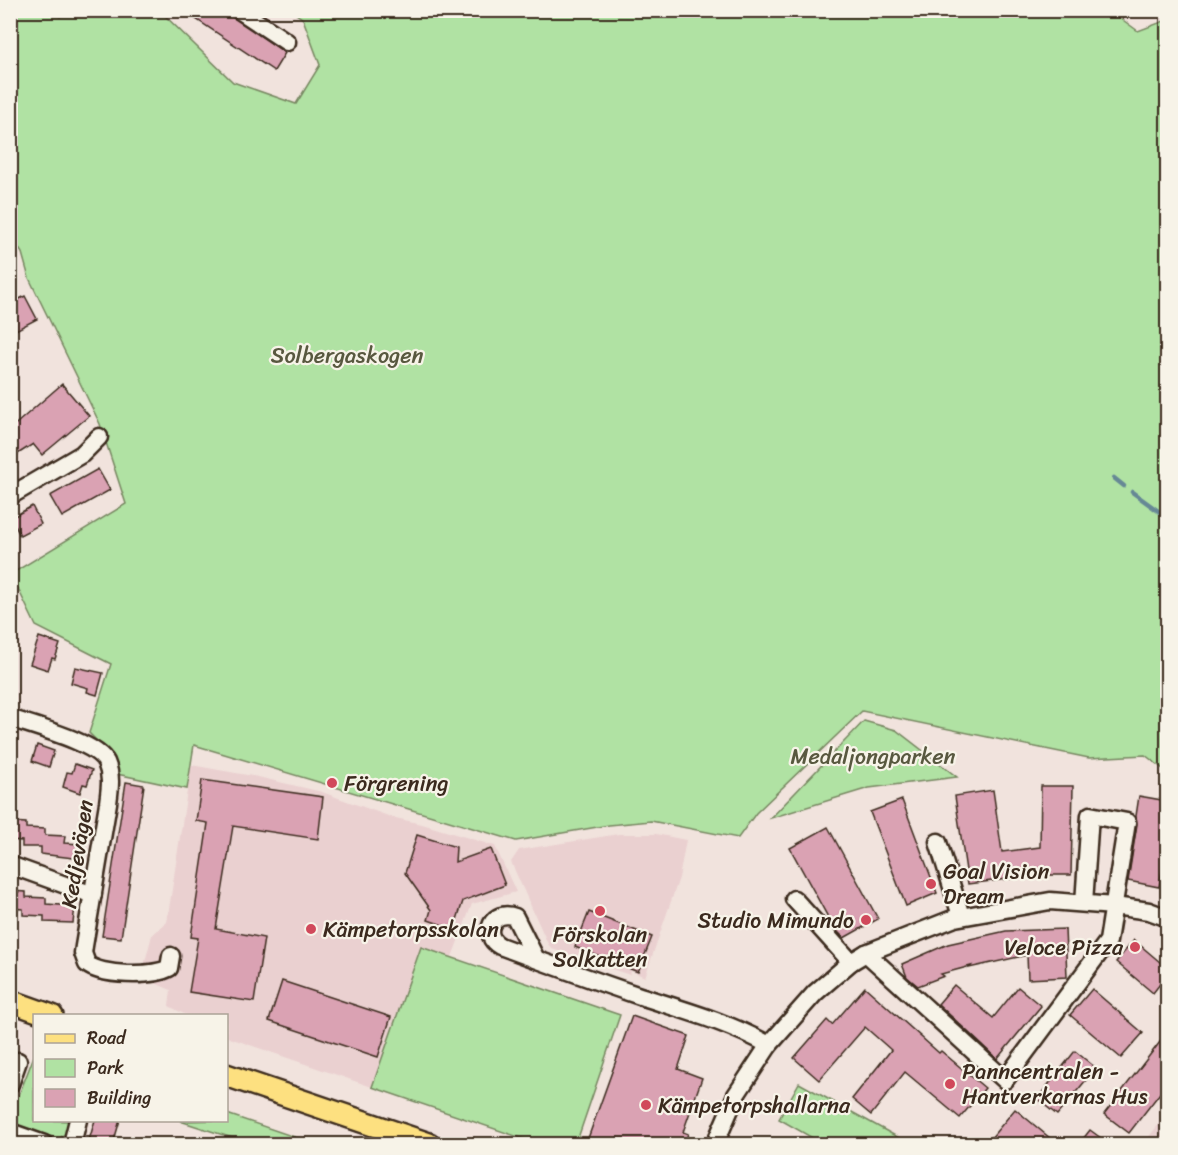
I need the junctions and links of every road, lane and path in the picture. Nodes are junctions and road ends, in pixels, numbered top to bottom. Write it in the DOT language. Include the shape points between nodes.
graph roads {
  1 [pos="239,10"];
  2 [pos="287,42"];
  3 [pos="99,437"];
  4 [pos="10,496"];
  5 [pos="10,718"];
  6 [pos="938,842"];
  7 [pos="10,865"];
  8 [pos="93,895"];
  9 [pos="794,899"];
  10 [pos="1084,903"];
  11 [pos="1114,906"];
  12 [pos="961,916"];
  13 [pos="1167,918"];
  14 [pos="866,953"];
  15 [pos="171,956"];
  16 [pos="536,959"];
  17 [pos="851,962"];
  18 [pos="10,1001"];
  19 [pos="48,1014"];
  20 [pos="769,1045"];
  21 [pos="18,1061"];
  22 [pos="228,1076"];
  23 [pos="10,1084"];
  24 [pos="78,1122"];
  25 [pos="10,1132"];
  26 [pos="36,1143"];
  27 [pos="72,1144"];
  28 [pos="429,1144"];
  29 [pos="715,1144"];
  1 -- 2 [label="street"];
  3 -- 4 [label="street" via="81,454"];
  5 -- 8 [label="street, Kedjevägen" via="86,745 105,760 111,782"];
  6 -- 12 [label="street"];
  7 -- 8 [label="street"];
  8 -- 15 [label="street, Kedjevägen" via="83,953 90,967 152,974 169,968"];
  9 -- 17 [label="street"];
  10 -- 11 [label="street"];
  10 -- 11 [label="street" via="1090,815 1127,822"];
  10 -- 12 [label="street" via="1050,901"];
  11 -- 13 [label="street"];
  11 -- 14 [label="street" via="1108,941 1005,1080"];
  12 -- 14 [label="street"];
  14 -- 17 [label="street"];
  16 -- 20 [label="street" via="720,1022"];
  17 -- 20 [label="street" via="816,993"];
  18 -- 19 [label="main road"];
  20 -- 29 [label="street" via="736,1095"];
  21 -- 23 [label="street"];
  22 -- 28 [label="main road"];
  24 -- 27 [label="street"];
  25 -- 26 [label="street"];
}
